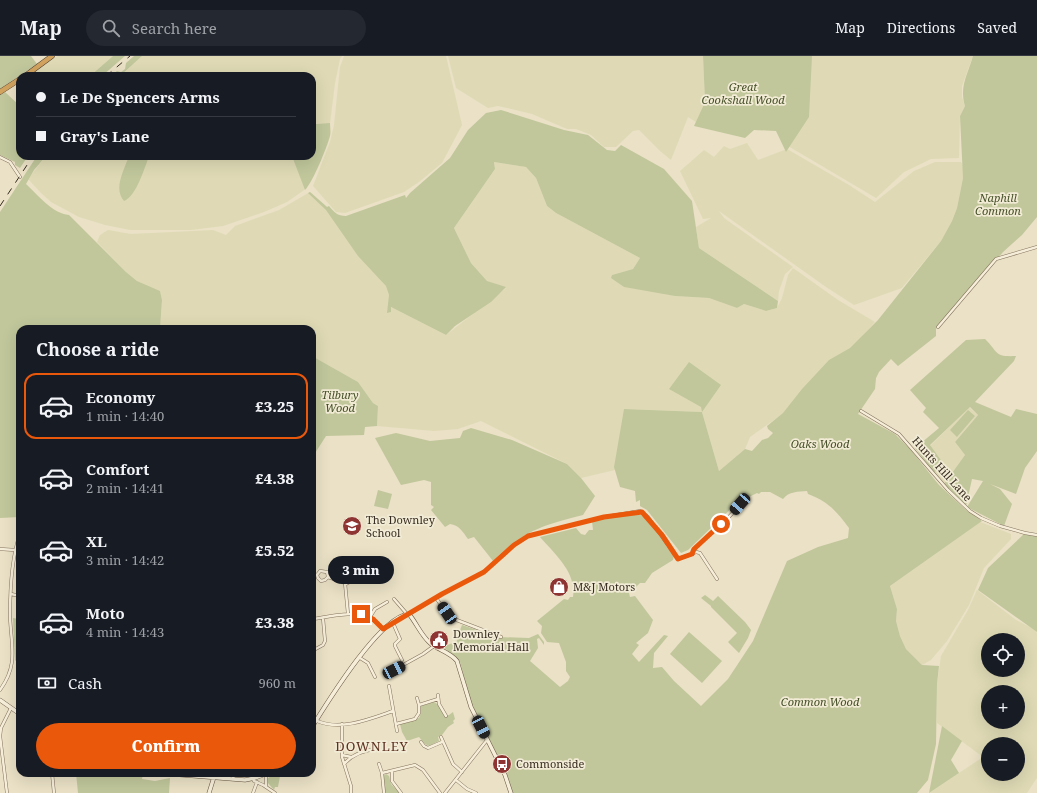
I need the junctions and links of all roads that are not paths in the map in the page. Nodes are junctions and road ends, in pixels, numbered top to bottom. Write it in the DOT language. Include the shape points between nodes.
graph roads {
  1 [pos="52,56"];
  2 [pos="30,72"];
  3 [pos="16,82"];
  4 [pos="0,92"];
  5 [pos="0,156"];
  6 [pos="20,177"];
  7 [pos="1037,247"];
  8 [pos="938,327"];
  9 [pos="861,411"];
  10 [pos="744,501"];
  11 [pos="1037,535"];
  12 [pos="16,547"];
  13 [pos="0,549"];
  14 [pos="15,550"];
  15 [pos="692,554"];
  16 [pos="317,575"];
  17 [pos="328,577"];
  18 [pos="717,579"];
  19 [pos="379,580"];
  20 [pos="346,584"];
  21 [pos="11,594"];
  22 [pos="16,595"];
  23 [pos="436,598"];
  24 [pos="394,599"];
  25 [pos="387,602"];
  26 [pos="348,614"];
  27 [pos="408,614"];
  28 [pos="370,617"];
  29 [pos="323,618"];
  30 [pos="316,619"];
  31 [pos="393,623"];
  32 [pos="383,629"];
  33 [pos="501,637"];
  34 [pos="434,646"];
  35 [pos="316,649"];
  36 [pos="360,658"];
  37 [pos="402,660"];
  38 [pos="394,670"];
  39 [pos="378,673"];
  40 [pos="389,686"];
  41 [pos="0,690"];
  42 [pos="438,695"];
  43 [pos="417,698"];
  44 [pos="438,699"];
  45 [pos="0,700"];
  46 [pos="419,705"];
  47 [pos="11,708"];
  48 [pos="16,711"];
  49 [pos="393,711"];
  50 [pos="446,716"];
  51 [pos="0,719"];
  52 [pos="4,719"];
  53 [pos="317,721"];
  54 [pos="342,724"];
  55 [pos="396,724"];
  56 [pos="398,731"];
  57 [pos="441,737"];
  58 [pos="487,740"];
  59 [pos="421,742"];
  60 [pos="442,742"];
  61 [pos="377,749"];
  62 [pos="342,755"];
  63 [pos="352,757"];
  64 [pos="343,764"];
  65 [pos="379,764"];
  66 [pos="392,771"];
  67 [pos="462,772"];
  68 [pos="382,773"];
  69 [pos="52,777"];
  70 [pos="214,777"];
  71 [pos="233,777"];
  72 [pos="260,777"];
  73 [pos="267,777"];
  74 [pos="253,779"];
  75 [pos="233,780"];
  76 [pos="456,780"];
  77 [pos="257,782"];
  78 [pos="266,787"];
  79 [pos="7,793"];
  80 [pos="54,793"];
  81 [pos="209,793"];
  82 [pos="253,793"];
  83 [pos="274,793"];
  84 [pos="351,793"];
  85 [pos="384,793"];
  86 [pos="401,793"];
  87 [pos="440,793"];
  88 [pos="445,793"];
  89 [pos="476,793"];
  90 [pos="511,793"];
  1 -- 2 [label="highway"];
  3 -- 4 [label="highway"];
  5 -- 6 [label="street" via="10,162"];
  7 -- 8 [label="street" via="996,259"];
  9 -- 11 [label="street, Hunts Hill Lane" via="899,434 948,490 975,515 1000,526"];
  10 -- 15 [label="street" via="694,549"];
  12 -- 14 [label="street"];
  13 -- 14 [label="street"];
  14 -- 21 [label="street"];
  15 -- 18 [label="street" via="700,553"];
  15 -- 23 [label="street" via="678,559 642,512 608,516 528,536 484,572"];
  16 -- 17 [label="street" via="321,581"];
  16 -- 17 [label="street" via="324,570"];
  17 -- 20 [label="street"];
  19 -- 20 [label="street" via="363,579"];
  20 -- 26 [label="street"];
  21 -- 22 [label="street"];
  21 -- 41 [label="street" via="13,665"];
  23 -- 27 [label="street"];
  23 -- 33 [label="street" via="454,619"];
  24 -- 27 [label="street"];
  25 -- 28 [label="street" via="375,609"];
  26 -- 28 [label="street"];
  26 -- 29 [label="street"];
  27 -- 31 [label="street"];
  27 -- 34 [label="street"];
  28 -- 32 [label="street"];
  29 -- 30 [label="street"];
  29 -- 35 [label="street" via="325,641"];
  31 -- 32 [label="street"];
  31 -- 37 [label="street" via="400,636 395,646"];
  32 -- 36 [label="street"];
  34 -- 38 [label="street"];
  34 -- 58 [label="street" via="457,661 470,707"];
  36 -- 39 [label="street" via="368,662 375,676"];
  36 -- 53 [label="street" via="319,714"];
  40 -- 49 [label="street"];
  42 -- 44 [label="street"];
  43 -- 46 [label="street"];
  44 -- 46 [label="street"];
  44 -- 50 [label="street"];
  45 -- 47 [label="street"];
  46 -- 55 [label="street" via="419,713 415,719"];
  47 -- 48 [label="street"];
  47 -- 52 [label="street"];
  49 -- 54 [label="street" via="358,722"];
  49 -- 55 [label="street"];
  51 -- 52 [label="street"];
  52 -- 79 [label="street" via="0,736"];
  53 -- 54 [label="street"];
  54 -- 62 [label="street"];
  55 -- 56 [label="street"];
  57 -- 60 [label="street"];
  58 -- 67 [label="street"];
  58 -- 90 [label="street"];
  59 -- 60 [label="street" via="428,748"];
  60 -- 67 [label="street" via="453,764"];
  61 -- 63 [label="street" via="363,751"];
  62 -- 63 [label="street"];
  62 -- 64 [label="street"];
  63 -- 64 [label="street"];
  64 -- 84 [label="street"];
  65 -- 68 [label="street"];
  66 -- 68 [label="street"];
  66 -- 86 [label="street" via="392,781"];
  66 -- 87 [label="street" via="418,765"];
  67 -- 76 [label="street"];
  68 -- 85 [label="street"];
  69 -- 80 [label="street"];
  70 -- 75 [label="street"];
  70 -- 81 [label="street"];
  71 -- 75 [label="street"];
  72 -- 74 [label="street"];
  73 -- 78 [label="street"];
  74 -- 75 [label="street"];
  74 -- 77 [label="street"];
  76 -- 88 [label="street"];
  76 -- 89 [label="street"];
  77 -- 78 [label="street"];
  77 -- 82 [label="street"];
  78 -- 83 [label="street"];
}
